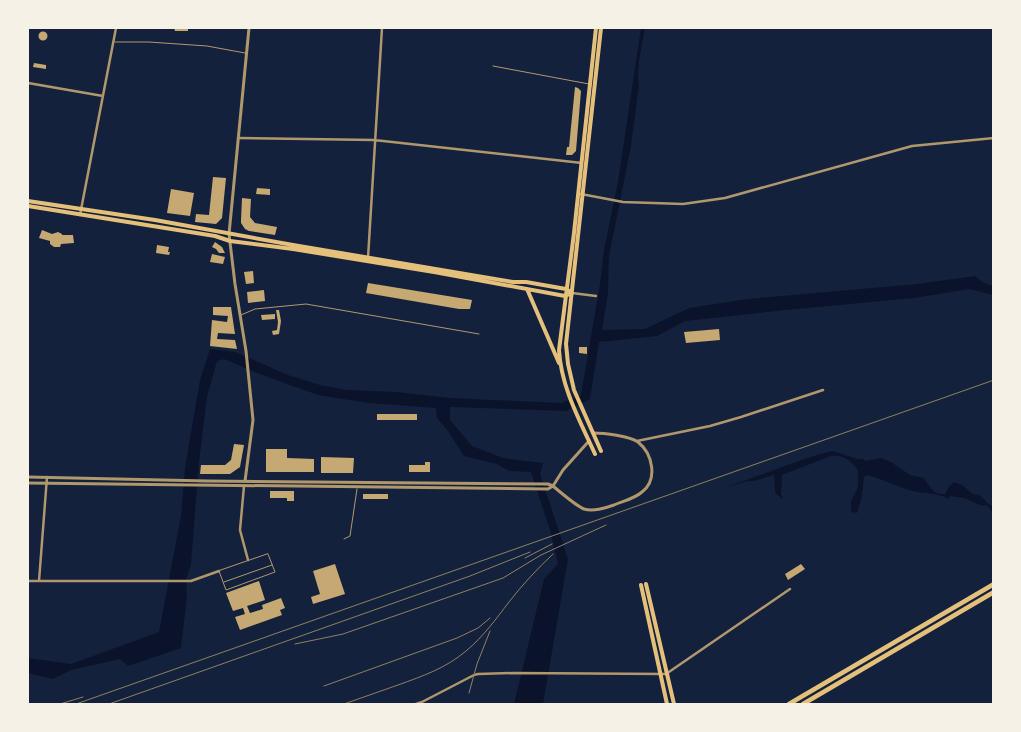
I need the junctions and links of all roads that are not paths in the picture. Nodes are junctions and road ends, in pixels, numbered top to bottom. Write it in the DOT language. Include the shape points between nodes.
graph roads {
  1 [pos="116,28"];
  2 [pos="249,28"];
  3 [pos="382,28"];
  4 [pos="596,28"];
  5 [pos="602,28"];
  6 [pos="113,42"];
  7 [pos="246,54"];
  8 [pos="493,66"];
  9 [pos="28,83"];
  10 [pos="590,84"];
  11 [pos="103,96"];
  12 [pos="238,138"];
  13 [pos="994,138"];
  14 [pos="374,140"];
  15 [pos="582,163"];
  16 [pos="578,193"];
  17 [pos="584,194"];
  18 [pos="28,201"];
  19 [pos="28,206"];
  20 [pos="81,209"];
  21 [pos="80,215"];
  22 [pos="229,234"];
  23 [pos="230,241"];
  24 [pos="368,260"];
  25 [pos="527,289"];
  26 [pos="566,289"];
  27 [pos="572,293"];
  28 [pos="565,296"];
  29 [pos="596,296"];
  30 [pos="241,315"];
  31 [pos="479,334"];
  32 [pos="562,371"];
  33 [pos="823,390"];
  34 [pos="593,433"];
  35 [pos="589,441"];
  36 [pos="637,441"];
  37 [pos="602,452"];
  38 [pos="595,454"];
  39 [pos="28,477"];
  40 [pos="47,477"];
  41 [pos="245,481"];
  42 [pos="177,482"];
  43 [pos="357,482"];
  44 [pos="28,483"];
  45 [pos="206,483"];
  46 [pos="47,484"];
  47 [pos="244,486"];
  48 [pos="531,486"];
  49 [pos="553,486"];
  50 [pos="357,487"];
  51 [pos="344,539"];
  52 [pos="248,560"];
  53 [pos="272,564"];
  54 [pos="219,571"];
  55 [pos="39,580"];
  56 [pos="28,581"];
  57 [pos="223,582"];
  58 [pos="646,584"];
  59 [pos="994,584"];
  60 [pos="641,585"];
  61 [pos="790,589"];
  62 [pos="994,592"];
  63 [pos="659,674"];
  64 [pos="666,674"];
  65 [pos="416,704"];
  66 [pos="667,704"];
  67 [pos="674,704"];
  68 [pos="789,704"];
  69 [pos="803,704"];
  1 -- 6 [label="street"];
  2 -- 7 [label="street"];
  3 -- 14 [label="street"];
  4 -- 10 [label="main road"];
  5 -- 17 [label="main road"];
  6 -- 7 [label="lane" via="207,46"];
  6 -- 11 [label="street"];
  7 -- 12 [label="street"];
  8 -- 10 [label="lane"];
  9 -- 11 [label="street"];
  10 -- 15 [label="main road"];
  11 -- 20 [label="street"];
  12 -- 14 [label="street"];
  12 -- 22 [label="street"];
  13 -- 17 [label="street" via="912,146 725,198 683,204 623,202"];
  14 -- 15 [label="street"];
  14 -- 24 [label="street"];
  15 -- 16 [label="main road"];
  16 -- 17 [label="street"];
  16 -- 26 [label="main road"];
  17 -- 27 [label="main road"];
  18 -- 20 [label="main road"];
  19 -- 21 [label="main road"];
  20 -- 21 [label="street"];
  20 -- 22 [label="main road"];
  21 -- 23 [label="main road"];
  22 -- 23 [label="street"];
  22 -- 24 [label="main road"];
  23 -- 24 [label="main road"];
  23 -- 30 [label="street"];
  24 -- 25 [label="main road"];
  24 -- 26 [label="main road"];
  25 -- 28 [label="main road"];
  25 -- 32 [label="main road"];
  26 -- 27 [label="main road"];
  26 -- 28 [label="main road"];
  27 -- 28 [label="main road"];
  27 -- 29 [label="street"];
  27 -- 34 [label="main road" via="566,344 568,364 574,390"];
  28 -- 32 [label="main road" via="559,350"];
  30 -- 31 [label="lane" via="255,309 306,304"];
  30 -- 41 [label="street" via="253,420"];
  32 -- 35 [label="main road"];
  33 -- 36 [label="street" via="710,426"];
  34 -- 36 [label="street"];
  34 -- 37 [label="main road"];
  35 -- 38 [label="main road"];
  35 -- 49 [label="street"];
  36 -- 49 [label="street" via="647,452 652,473 649,486 642,493 593,510 583,509"];
  39 -- 40 [label="street"];
  40 -- 42 [label="street"];
  40 -- 46 [label="street"];
  41 -- 43 [label="street"];
  41 -- 45 [label="street"];
  41 -- 47 [label="street"];
  42 -- 45 [label="street"];
  42 -- 46 [label="street"];
  43 -- 48 [label="street"];
  43 -- 50 [label="lane"];
  44 -- 46 [label="street"];
  45 -- 47 [label="street"];
  46 -- 55 [label="street"];
  47 -- 50 [label="street"];
  47 -- 52 [label="street" via="240,530"];
  48 -- 49 [label="street"];
  48 -- 50 [label="street"];
  50 -- 51 [label="lane" via="350,536"];
  52 -- 53 [label="lane" via="268,554"];
  52 -- 54 [label="lane"];
  53 -- 57 [label="lane"];
  53 -- 57 [label="lane" via="275,572 226,590"];
  54 -- 55 [label="street" via="191,581"];
  54 -- 57 [label="lane"];
  55 -- 56 [label="street"];
  58 -- 64 [label="main road"];
  59 -- 68 [label="highway"];
  60 -- 63 [label="main road"];
  61 -- 64 [label="street"];
  62 -- 69 [label="highway"];
  63 -- 64 [label="street"];
  63 -- 65 [label="street" via="474,675"];
  63 -- 66 [label="main road"];
  64 -- 67 [label="main road"];
}
